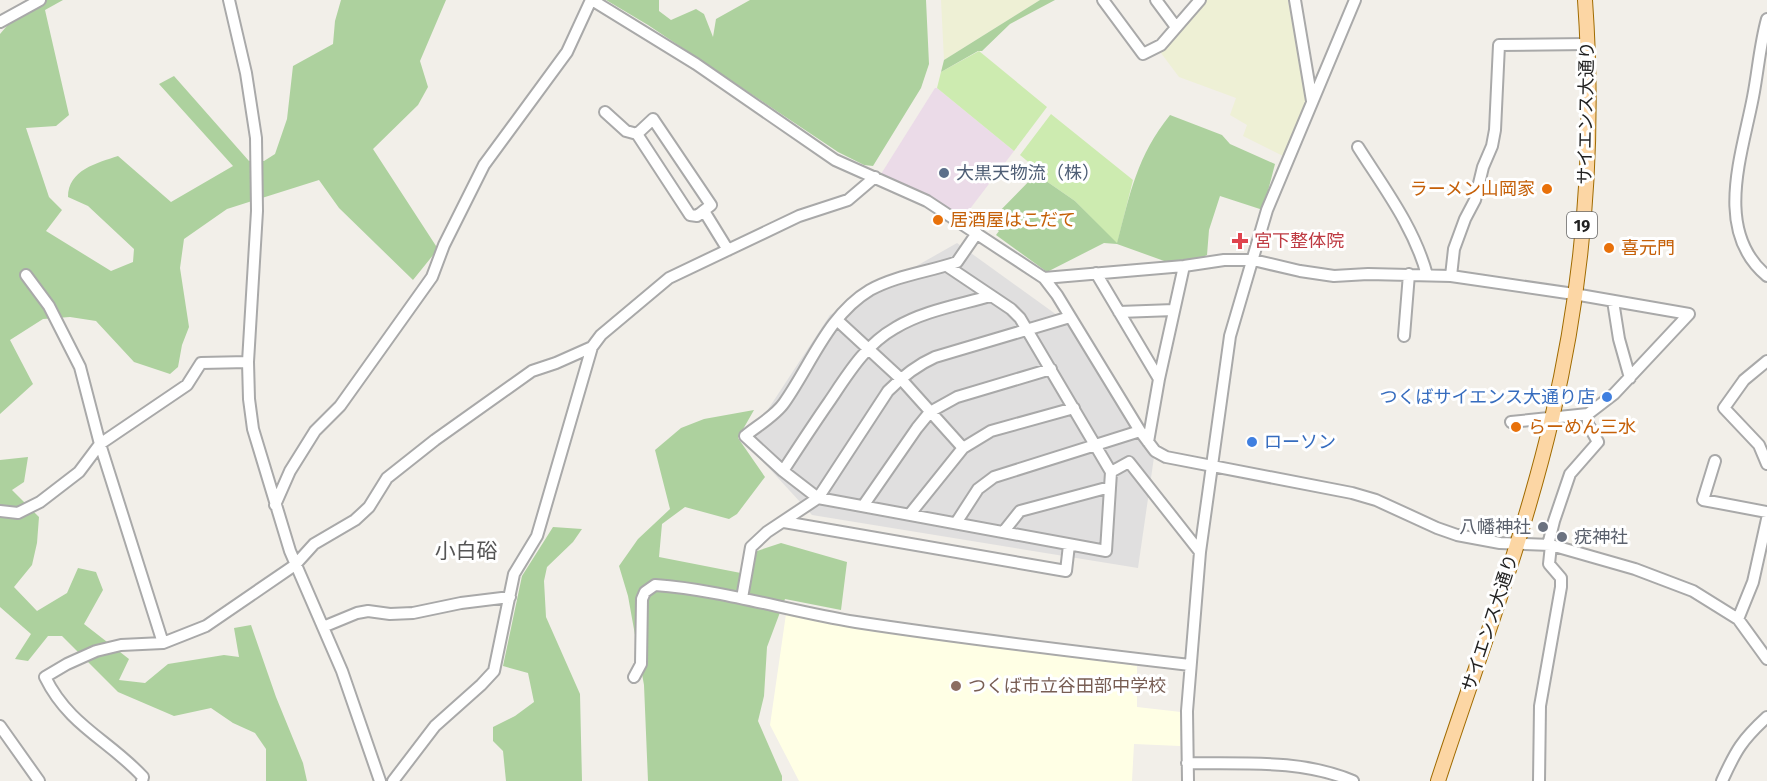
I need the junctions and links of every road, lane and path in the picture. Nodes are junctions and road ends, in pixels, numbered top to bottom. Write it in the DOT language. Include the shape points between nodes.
graph roads {
  1 [pos="40,0"];
  2 [pos="229,0"];
  3 [pos="591,0"];
  4 [pos="1103,0"];
  5 [pos="1156,0"];
  6 [pos="1200,0"];
  7 [pos="1295,0"];
  8 [pos="1355,0"];
  9 [pos="1585,0"];
  10 [pos="1767,19"];
  11 [pos="0,22"];
  12 [pos="1176,27"];
  13 [pos="1588,44"];
  14 [pos="1312,101"];
  15 [pos="605,112"];
  16 [pos="637,134"];
  17 [pos="1358,147"];
  18 [pos="875,177"];
  19 [pos="704,211"];
  20 [pos="976,233"];
  21 [pos="728,250"];
  22 [pos="1253,260"];
  23 [pos="947,266"];
  24 [pos="1184,266"];
  25 [pos="1096,273"];
  26 [pos="1409,274"];
  27 [pos="26,275"];
  28 [pos="1427,275"];
  29 [pos="1451,276"];
  30 [pos="1767,276"];
  31 [pos="1044,278"];
  32 [pos="1575,294"];
  33 [pos="990,296"];
  34 [pos="1613,301"];
  35 [pos="1174,310"];
  36 [pos="1119,312"];
  37 [pos="1070,317"];
  38 [pos="837,320"];
  39 [pos="1028,330"];
  40 [pos="1404,336"];
  41 [pos="592,347"];
  42 [pos="867,348"];
  43 [pos="1767,361"];
  44 [pos="248,362"];
  45 [pos="1051,369"];
  46 [pos="1630,378"];
  47 [pos="900,379"];
  48 [pos="1159,379"];
  49 [pos="1074,408"];
  50 [pos="930,412"];
  51 [pos="1588,414"];
  52 [pos="1552,418"];
  53 [pos="1511,422"];
  54 [pos="1140,431"];
  55 [pos="1148,442"];
  56 [pos="100,444"];
  57 [pos="1097,445"];
  58 [pos="963,448"];
  59 [pos="1715,461"];
  60 [pos="1767,464"];
  61 [pos="1210,466"];
  62 [pos="783,471"];
  63 [pos="1111,472"];
  64 [pos="1110,487"];
  65 [pos="818,498"];
  66 [pos="275,505"];
  67 [pos="863,506"];
  68 [pos="0,511"];
  69 [pos="1767,513"];
  70 [pos="910,514"];
  71 [pos="1767,519"];
  72 [pos="784,522"];
  73 [pos="956,523"];
  74 [pos="1004,531"];
  75 [pos="1070,544"];
  76 [pos="1516,544"];
  77 [pos="1549,545"];
  78 [pos="1200,552"];
  79 [pos="295,565"];
  80 [pos="510,597"];
  81 [pos="742,598"];
  82 [pos="1738,619"];
  83 [pos="323,627"];
  84 [pos="163,643"];
  85 [pos="1767,659"];
  86 [pos="1190,665"];
  87 [pos="634,677"];
  88 [pos="1767,717"];
  89 [pos="0,726"];
  90 [pos="1188,763"];
  91 [pos="39,781"];
  92 [pos="142,781"];
  93 [pos="380,781"];
  94 [pos="393,781"];
  95 [pos="1188,781"];
  96 [pos="1353,781"];
  97 [pos="1438,781"];
  98 [pos="1539,781"];
  99 [pos="1722,781"];
  1 -- 11 [label="street"];
  2 -- 44 [label="street" via="257,146"];
  3 -- 18 [label="street" via="696,64 835,160"];
  3 -- 66 [label="street" via="567,52 484,165 432,277 340,406 315,431"];
  4 -- 12 [label="street" via="1143,54 1161,45"];
  5 -- 12 [label="street"];
  6 -- 12 [label="street"];
  7 -- 14 [label="street"];
  8 -- 14 [label="street"];
  9 -- 13 [label="main road, サイエンス大通り / 19"];
  10 -- 30 [label="street" via="1738,164 1736,217 1741,242"];
  13 -- 29 [label="street" via="1499,45 1492,146 1454,249"];
  13 -- 32 [label="main road, サイエンス大通り / 19" via="1589,138"];
  14 -- 22 [label="street" via="1267,210"];
  15 -- 16 [label="street" via="626,131"];
  16 -- 19 [label="street" via="690,215"];
  16 -- 19 [label="street" via="653,119 711,205"];
  17 -- 28 [label="street" via="1411,229"];
  18 -- 20 [label="street" via="927,201"];
  18 -- 21 [label="street" via="848,200 799,216"];
  19 -- 21 [label="street"];
  20 -- 23 [label="street" via="957,262"];
  20 -- 31 [label="street"];
  21 -- 41 [label="street" via="669,278"];
  22 -- 24 [label="street"];
  22 -- 26 [label="street" via="1334,276"];
  22 -- 61 [label="street" via="1230,336"];
  23 -- 33 [label="street"];
  23 -- 38 [label="street" via="889,281 846,308"];
  24 -- 25 [label="street"];
  24 -- 35 [label="street"];
  25 -- 31 [label="street"];
  25 -- 36 [label="street"];
  26 -- 28 [label="street"];
  26 -- 40 [label="street"];
  27 -- 56 [label="street" via="49,306 80,367"];
  28 -- 29 [label="street"];
  29 -- 32 [label="street"];
  31 -- 37 [label="street"];
  32 -- 34 [label="street"];
  32 -- 52 [label="main road, サイエンス大通り / 19"];
  33 -- 39 [label="street" via="1011,309"];
  33 -- 42 [label="street" via="904,323"];
  34 -- 46 [label="street"];
  34 -- 46 [label="street" via="1689,314"];
  35 -- 36 [label="street"];
  35 -- 48 [label="street"];
  36 -- 48 [label="street"];
  37 -- 39 [label="street"];
  37 -- 54 [label="street"];
  38 -- 42 [label="street"];
  38 -- 62 [label="street" via="783,405 745,436"];
  39 -- 45 [label="street"];
  39 -- 47 [label="street" via="935,357"];
  41 -- 79 [label="street" via="532,371 435,440 387,478 369,507 355,520 314,544"];
  41 -- 80 [label="street" via="537,536 514,574"];
  42 -- 47 [label="street"];
  42 -- 62 [label="street"];
  43 -- 60 [label="street" via="1744,380 1724,408 1759,445"];
  44 -- 56 [label="street" via="201,363 187,385"];
  44 -- 66 [label="street" via="253,429"];
  45 -- 49 [label="street"];
  45 -- 50 [label="street" via="957,397"];
  46 -- 51 [label="street"];
  47 -- 50 [label="street"];
  47 -- 65 [label="street"];
  48 -- 55 [label="street"];
  49 -- 57 [label="street"];
  49 -- 58 [label="street" via="991,431"];
  50 -- 58 [label="street"];
  50 -- 67 [label="street"];
  51 -- 52 [label="street"];
  51 -- 77 [label="street" via="1588,424 1598,442 1570,474"];
  52 -- 53 [label="street"];
  52 -- 76 [label="main road, サイエンス大通り / 19"];
  54 -- 55 [label="street"];
  54 -- 57 [label="street"];
  55 -- 61 [label="street" via="1166,457"];
  56 -- 68 [label="street" via="79,472 40,502 18,513"];
  56 -- 84 [label="street"];
  57 -- 63 [label="street"];
  57 -- 73 [label="street" via="994,477 978,489"];
  58 -- 70 [label="street"];
  59 -- 69 [label="street" via="1703,500"];
  61 -- 76 [label="street" via="1352,493 1457,535"];
  61 -- 78 [label="street"];
  62 -- 65 [label="street"];
  63 -- 64 [label="street"];
  63 -- 78 [label="street" via="1129,462"];
  64 -- 74 [label="street" via="1020,511"];
  64 -- 75 [label="street" via="1106,551"];
  65 -- 67 [label="street"];
  65 -- 72 [label="street"];
  66 -- 79 [label="street"];
  67 -- 70 [label="street"];
  70 -- 73 [label="street"];
  71 -- 82 [label="street" via="1753,582"];
  72 -- 75 [label="street" via="1066,571"];
  72 -- 81 [label="street" via="751,547"];
  73 -- 74 [label="street"];
  74 -- 75 [label="street"];
  76 -- 77 [label="street"];
  76 -- 97 [label="main road, サイエンス大通り / 19"];
  77 -- 82 [label="street" via="1635,569 1693,591"];
  77 -- 98 [label="street" via="1549,564 1561,578 1561,587 1540,706"];
  78 -- 86 [label="street"];
  79 -- 83 [label="street"];
  79 -- 84 [label="street" via="206,626"];
  80 -- 83 [label="street" via="413,613 368,611"];
  80 -- 94 [label="street" via="494,671 435,726"];
  81 -- 86 [label="street" via="854,622"];
  81 -- 87 [label="street" via="676,586 655,585 645,592 641,664"];
  82 -- 85 [label="street"];
  83 -- 93 [label="street"];
  84 -- 92 [label="street" via="96,651 45,677 54,696 85,729 135,768"];
  86 -- 90 [label="street"];
  88 -- 99 [label="street" via="1740,745"];
  89 -- 91 [label="street"];
  90 -- 95 [label="street"];
  90 -- 96 [label="street" via="1284,765"];
}
